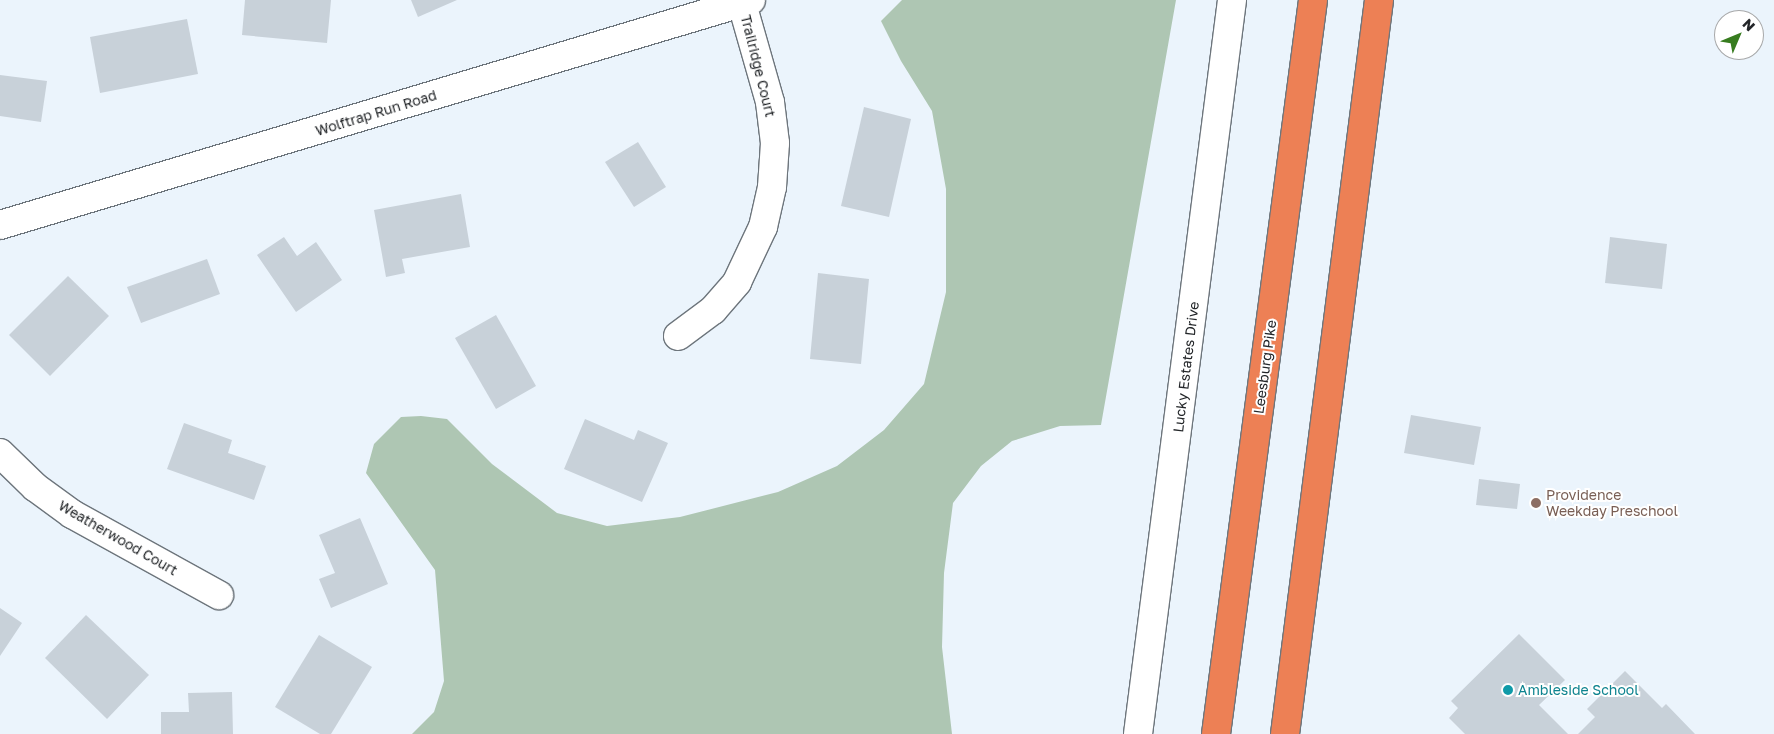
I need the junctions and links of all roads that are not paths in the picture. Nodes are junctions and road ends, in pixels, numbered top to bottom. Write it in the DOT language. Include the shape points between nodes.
graph roads {
  1 [pos="1232,0"];
  2 [pos="1313,0"];
  3 [pos="1379,0"];
  4 [pos="745,1"];
  5 [pos="0,225"];
  6 [pos="678,336"];
  7 [pos="0,452"];
  8 [pos="219,595"];
  9 [pos="1138,734"];
  10 [pos="1216,734"];
  11 [pos="1285,734"];
  1 -- 9 [label="street, Lucky Estates Drive"];
  2 -- 10 [label="highway, Leesburg Pike"];
  3 -- 11 [label="highway"];
  4 -- 5 [label="street, Wolftrap Run Road"];
  4 -- 6 [label="street, Trailridge Court" via="770,102 774,143 772,186 762,227 737,282 713,310"];
  7 -- 8 [label="street, Weatherwood Court" via="35,487 72,514"];
}
